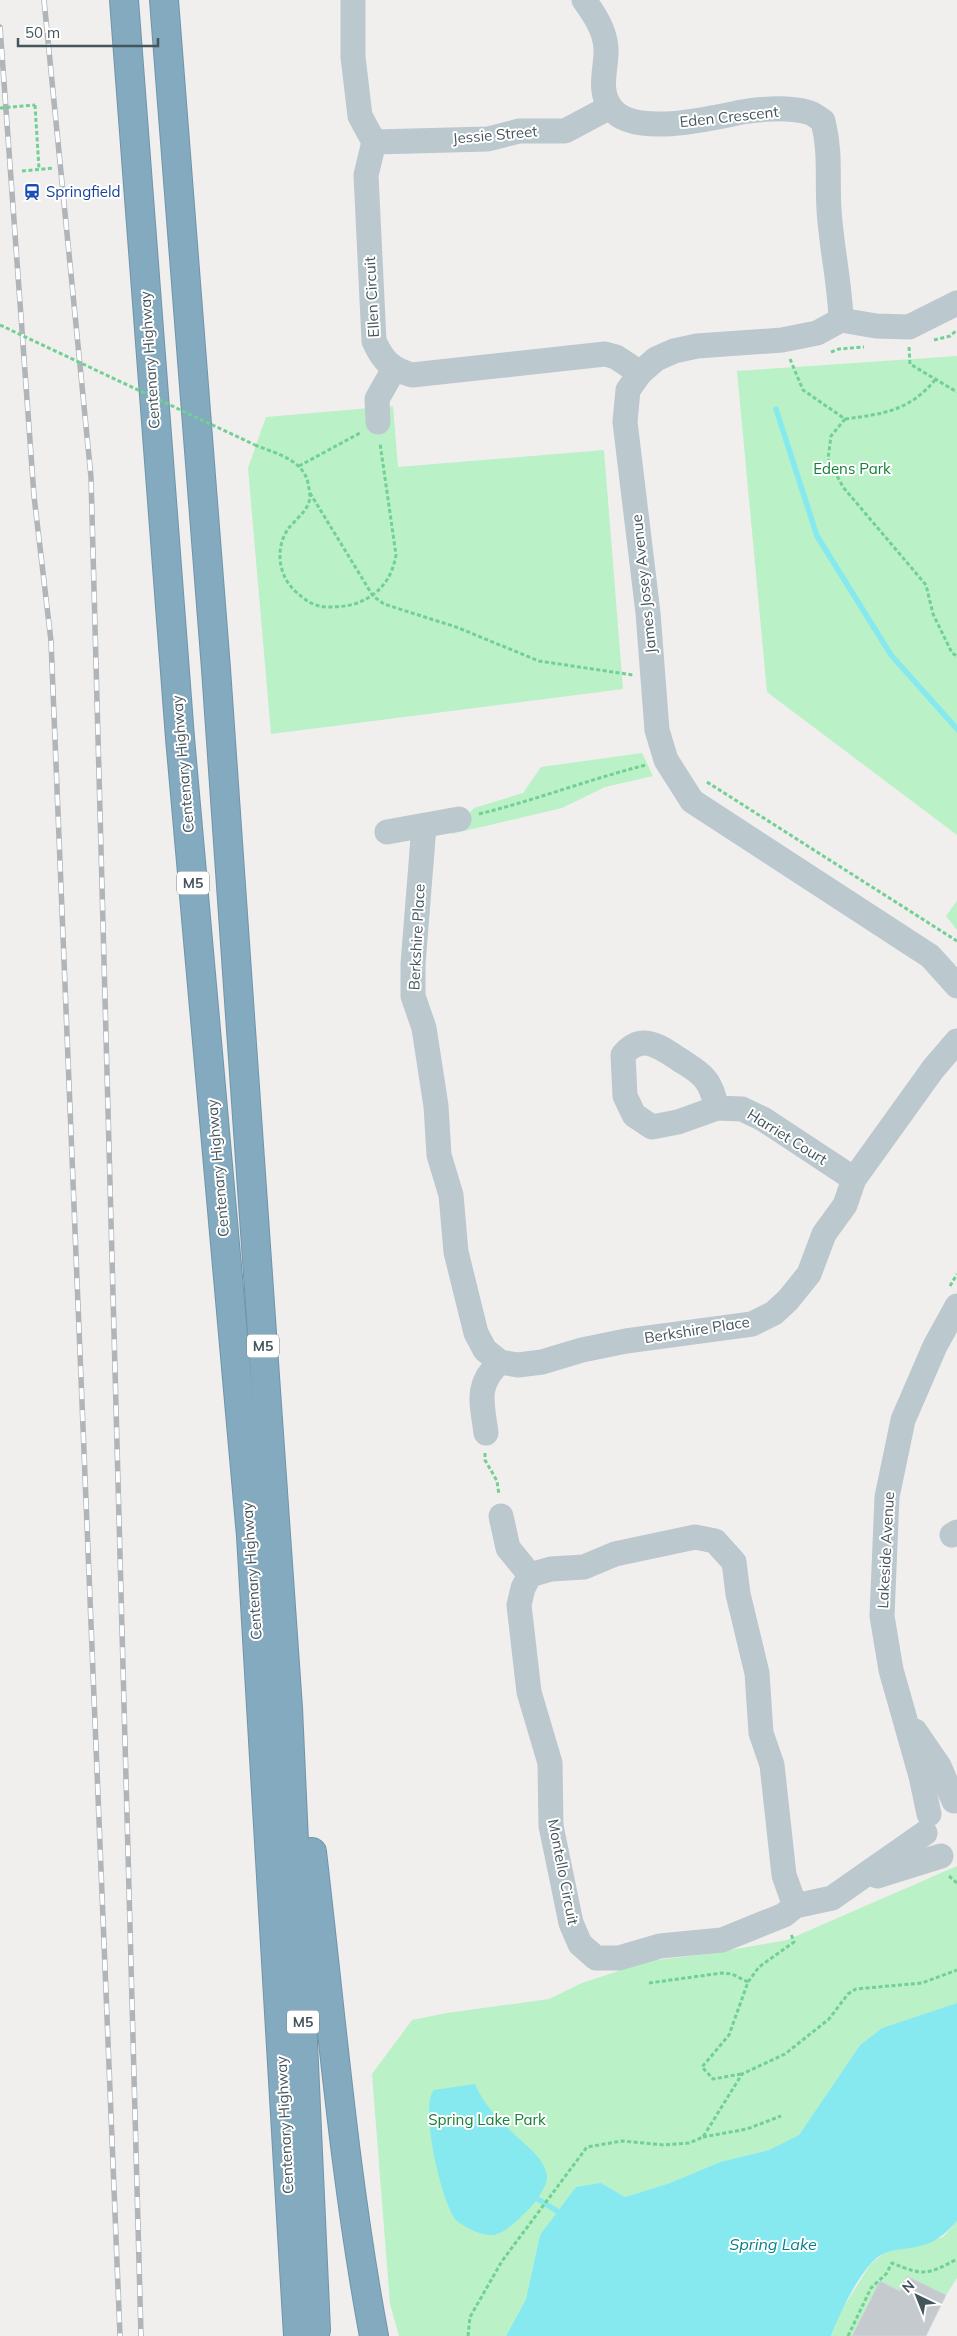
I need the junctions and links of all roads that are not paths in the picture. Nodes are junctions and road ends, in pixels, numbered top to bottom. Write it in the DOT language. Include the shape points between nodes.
graph roads {
  1 [pos="124,0"];
  2 [pos="164,0"];
  3 [pos="352,0"];
  4 [pos="584,0"];
  5 [pos="610,107"];
  6 [pos="374,142"];
  7 [pos="956,304"];
  8 [pos="841,320"];
  9 [pos="394,369"];
  10 [pos="640,373"];
  11 [pos="378,422"];
  12 [pos="459,819"];
  13 [pos="424,826"];
  14 [pos="387,832"];
  15 [pos="957,986"];
  16 [pos="957,1041"];
  17 [pos="717,1108"];
  18 [pos="854,1179"];
  19 [pos="957,1306"];
  20 [pos="500,1362"];
  21 [pos="486,1433"];
  22 [pos="501,1516"];
  23 [pos="530,1575"];
  24 [pos="288,1708"];
  25 [pos="904,1714"];
  26 [pos="955,1802"];
  27 [pos="927,1824"];
  28 [pos="951,1859"];
  29 [pos="849,1886"];
  30 [pos="789,1911"];
  31 [pos="289,2185"];
  32 [pos="288,2336"];
  33 [pos="298,2336"];
  34 [pos="316,2336"];
  35 [pos="374,2336"];
  1 -- 31 [label="highway, Centenary Highway / M5" via="180,738 251,1536"];
  2 -- 24 [label="highway, Centenary Highway / M5" via="217,679"];
  3 -- 6 [label="street" via="360,116"];
  4 -- 5 [label="street" via="597,18 606,47 603,86"];
  5 -- 6 [label="street, Jessie Street" via="564,131 520,131 488,138"];
  5 -- 8 [label="street, Eden Crescent" via="624,118 648,124 698,122 744,112 794,110 809,112 824,121 829,145 829,210"];
  6 -- 9 [label="street, Ellen Circuit" via="366,174 374,341 381,357"];
  7 -- 8 [label="street" via="909,327"];
  8 -- 10 [label="street, James Josey Avenue" via="817,333 782,340 697,346 674,351 656,359"];
  9 -- 10 [label="street" via="412,374 605,354 616,357"];
  9 -- 11 [label="street" via="377,399"];
  10 -- 15 [label="street, James Josey Avenue" via="628,390 625,425 648,613 657,730 666,760 692,801 930,956"];
  12 -- 13 [label="street"];
  13 -- 14 [label="street"];
  13 -- 20 [label="street, Berkshire Place" via="413,996 424,1028 436,1106 439,1155 451,1195 456,1252 476,1333 485,1350"];
  16 -- 18 [label="street, Berkshire Place" via="932,1069"];
  17 -- 18 [label="street, Harriet Court" via="742,1109 763,1119"];
  18 -- 20 [label="street, Berkshire Place" via="845,1205 824,1234 809,1274 774,1313 752,1324 626,1341 542,1362"];
  19 -- 25 [label="street, Lakeside Avenue" via="935,1346 903,1420 887,1497 882,1616 891,1670"];
  20 -- 21 [label="street" via="482,1385"];
  22 -- 23 [label="street" via="508,1548"];
  23 -- 30 [label="street" via="551,1569 584,1567 615,1554 695,1537 715,1541 734,1562 738,1594 757,1673 761,1733 772,1765"];
  23 -- 30 [label="street, Montello Circuit" via="519,1605 529,1692 550,1763 551,1826 571,1923 580,1944 596,1958 619,1958 660,1946 722,1940"];
  24 -- 34 [label="highway, Centenary Highway / M5"];
  24 -- 35 [label="highway" via="298,1733 329,2012"];
  25 -- 26 [label="street, Lakeside Avenue" via="939,1766"];
  25 -- 27 [label="street, Lakeside Avenue" via="921,1776"];
  26 -- 27 [label="street, Montello Circuit" via="936,1808"];
  27 -- 28 [label="street" via="928,1842"];
  27 -- 29 [label="street, Montello Circuit" via="883,1864"];
  28 -- 29 [label="street, Montello Circuit"];
  29 -- 30 [label="street, Montello Circuit" via="832,1898"];
  31 -- 32 [label="highway" via="283,2211"];
  31 -- 33 [label="highway, Centenary Highway / M5"];
}
